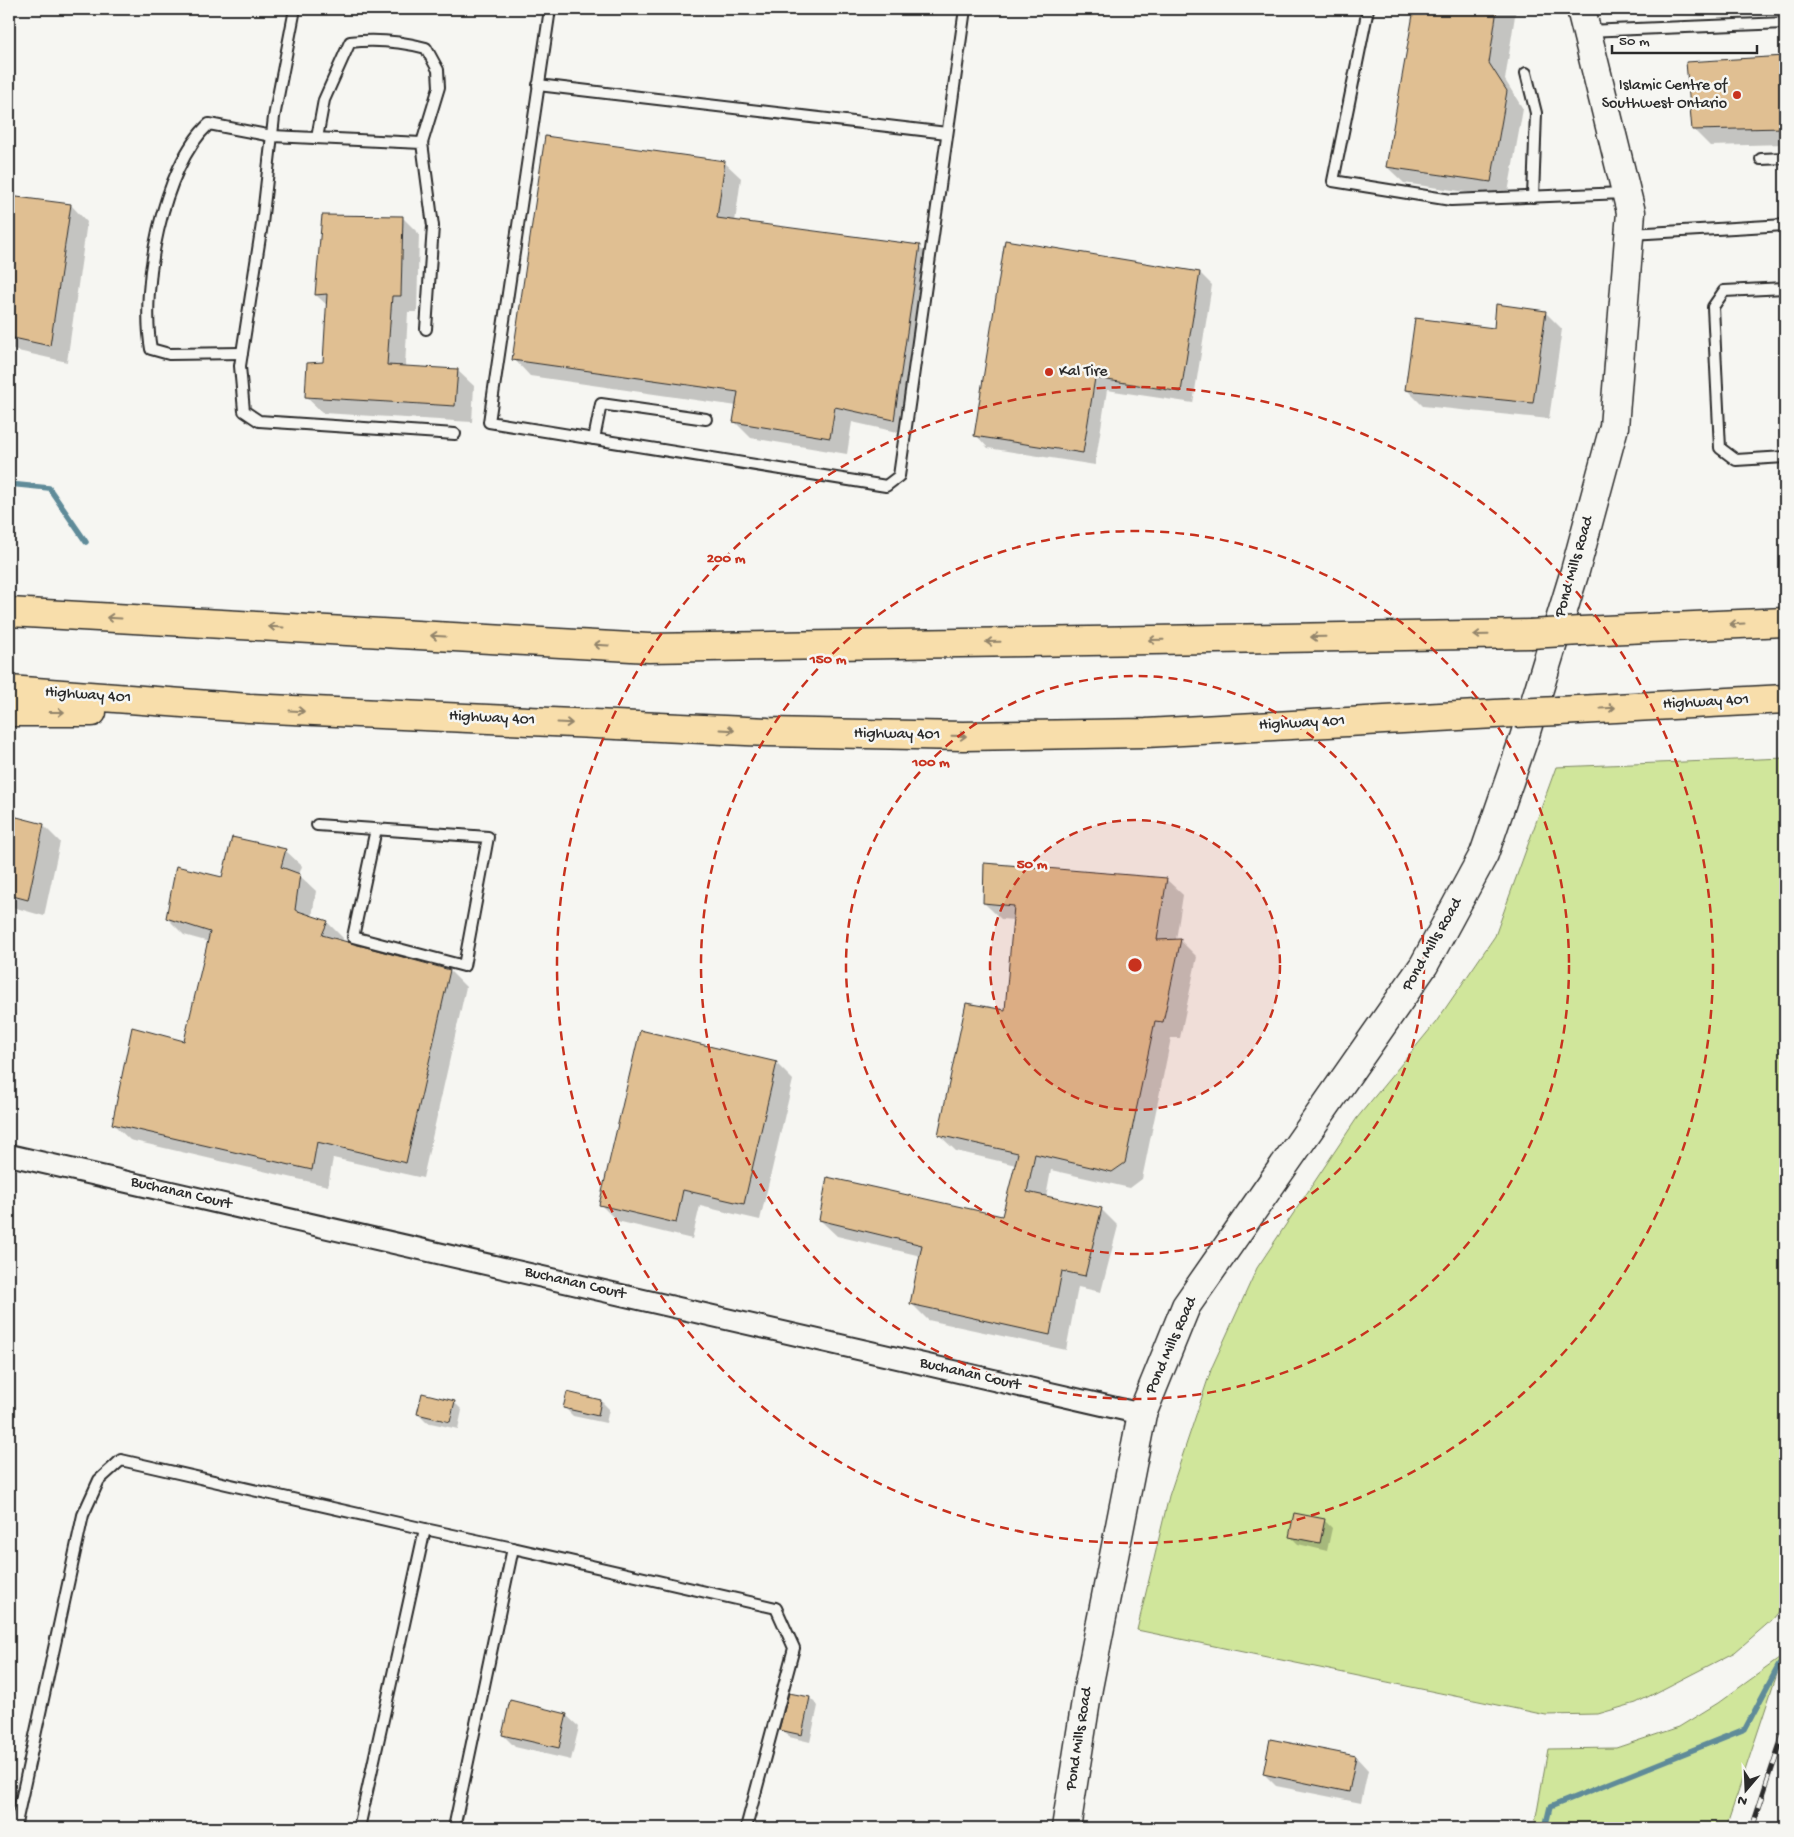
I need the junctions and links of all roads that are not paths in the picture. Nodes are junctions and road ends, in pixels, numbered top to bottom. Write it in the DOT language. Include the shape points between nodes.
graph roads {
  1 [pos="295,9"];
  2 [pos="550,9"];
  3 [pos="965,9"];
  4 [pos="1368,9"];
  5 [pos="1584,20"];
  6 [pos="1785,23"];
  7 [pos="1526,73"];
  8 [pos="538,85"];
  9 [pos="947,133"];
  10 [pos="272,136"];
  11 [pos="317,138"];
  12 [pos="422,142"];
  13 [pos="1785,158"];
  14 [pos="1761,159"];
  15 [pos="1626,193"];
  16 [pos="1533,197"];
  17 [pos="1785,225"];
  18 [pos="1630,234"];
  19 [pos="1785,288"];
  20 [pos="426,328"];
  21 [pos="242,353"];
  22 [pos="706,419"];
  23 [pos="454,434"];
  24 [pos="594,439"];
  25 [pos="1785,457"];
  26 [pos="9,612"];
  27 [pos="1785,622"];
  28 [pos="9,690"];
  29 [pos="1785,699"];
  30 [pos="249,708"];
  31 [pos="9,712"];
  32 [pos="317,825"];
  33 [pos="376,829"];
  34 [pos="9,1155"];
  35 [pos="1142,1414"];
  36 [pos="424,1529"];
  37 [pos="513,1548"];
  38 [pos="15,1828"];
  39 [pos="359,1828"];
  40 [pos="454,1828"];
  41 [pos="746,1828"];
  42 [pos="1066,1828"];
  1 -- 10 [label="lane"];
  2 -- 8 [label="lane"];
  3 -- 9 [label="lane"];
  4 -- 16 [label="lane" via="1333,181 1451,200"];
  5 -- 6 [label="lane"];
  5 -- 15 [label="main road, Pond Mills Road"];
  7 -- 16 [label="lane" via="1536,113"];
  8 -- 9 [label="lane"];
  8 -- 24 [label="lane" via="489,422"];
  9 -- 24 [label="lane" via="898,476 886,486"];
  10 -- 11 [label="lane"];
  10 -- 21 [label="lane"];
  10 -- 21 [label="lane" via="209,124 196,136 177,171 162,215 148,294 151,349 169,354"];
  11 -- 12 [label="lane"];
  11 -- 12 [label="lane" via="324,100 350,42 374,39 396,40 426,48 438,70 439,86"];
  12 -- 20 [label="lane" via="433,226"];
  13 -- 14 [label="lane"];
  15 -- 16 [label="lane"];
  15 -- 18 [label="main road, Pond Mills Road" via="1631,212"];
  17 -- 18 [label="lane"];
  18 -- 35 [label="main road, Pond Mills Road" via="1614,428 1576,571 1484,854 1424,965 1186,1306"];
  19 -- 25 [label="lane" via="1724,291 1713,307 1720,448 1736,460"];
  21 -- 23 [label="lane" via="244,411 258,421"];
  22 -- 24 [label="lane" via="601,404"];
  27 -- 26 [label="highway, one-way, bridge" via="1530,634 649,648"];
  28 -- 30 [label="highway, Highway 401"];
  30 -- 29 [label="highway, Highway 401, one-way, bridge" via="758,731 963,736 1146,733"];
  31 -- 30 [label="highway, one-way"];
  32 -- 33 [label="lane"];
  33 -- 33 [label="lane" via="353,937 464,966 488,837"];
  34 -- 35 [label="street, Buchanan Court"];
  35 -- 42 [label="main road, Pond Mills Road" via="1088,1688"];
  36 -- 37 [label="lane"];
  36 -- 38 [label="lane" via="121,1460 100,1480 83,1515"];
  36 -- 39 [label="lane"];
  37 -- 40 [label="lane"];
  37 -- 41 [label="lane" via="776,1608 794,1648"];
}
